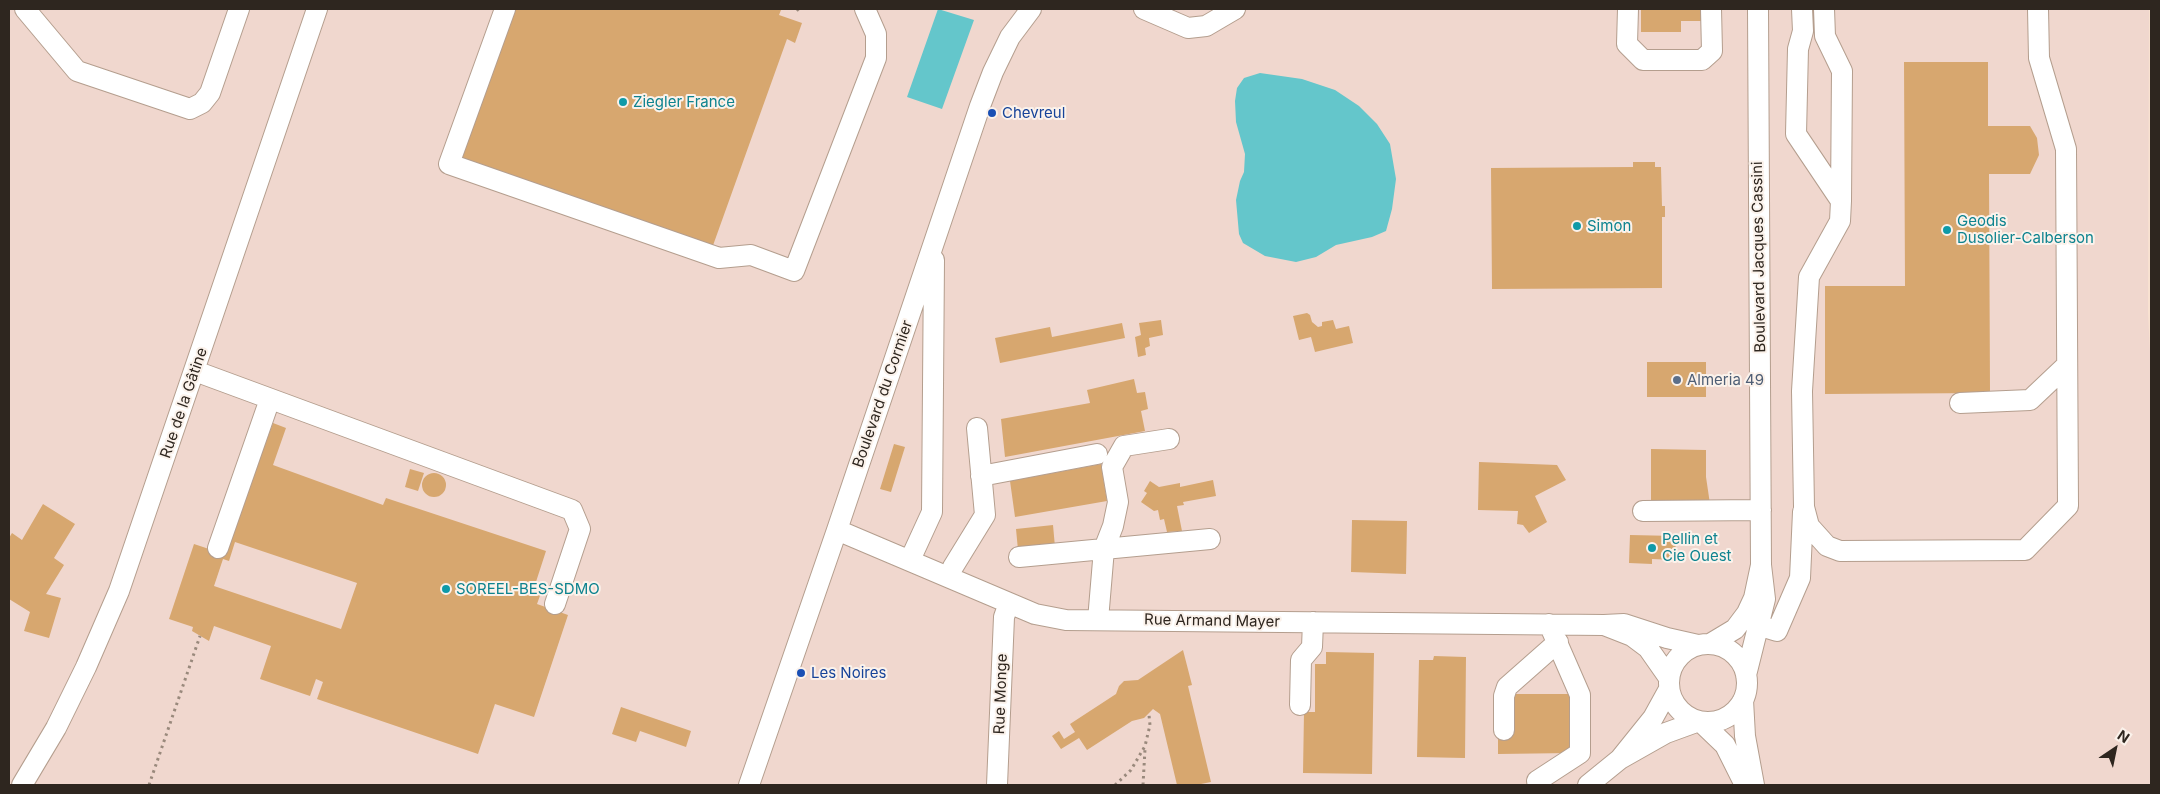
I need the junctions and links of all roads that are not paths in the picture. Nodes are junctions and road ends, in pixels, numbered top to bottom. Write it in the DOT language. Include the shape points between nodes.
graph roads {
  1 [pos="25,9"];
  2 [pos="239,9"];
  3 [pos="317,9"];
  4 [pos="505,9"];
  5 [pos="865,9"];
  6 [pos="1031,9"];
  7 [pos="1144,9"];
  8 [pos="1235,9"];
  9 [pos="1628,9"];
  10 [pos="1711,9"];
  11 [pos="1758,9"];
  12 [pos="1802,9"];
  13 [pos="1824,9"];
  14 [pos="2038,9"];
  15 [pos="1841,211"];
  16 [pos="934,241"];
  17 [pos="2067,364"];
  18 [pos="195,371"];
  19 [pos="270,399"];
  20 [pos="1960,403"];
  21 [pos="977,428"];
  22 [pos="1169,439"];
  23 [pos="1097,454"];
  24 [pos="982,476"];
  25 [pos="1804,508"];
  26 [pos="1761,510"];
  27 [pos="1643,512"];
  28 [pos="837,530"];
  29 [pos="1210,539"];
  30 [pos="218,548"];
  31 [pos="1104,549"];
  32 [pos="1019,558"];
  33 [pos="910,560"];
  34 [pos="1761,565"];
  35 [pos="949,577"];
  36 [pos="1009,603"];
  37 [pos="555,604"];
  38 [pos="1098,620"];
  39 [pos="1313,622"];
  40 [pos="1549,624"];
  41 [pos="1604,625"];
  42 [pos="1757,625"];
  43 [pos="1558,642"];
  44 [pos="1704,645"];
  45 [pos="1746,675"];
  46 [pos="1669,684"];
  47 [pos="1743,700"];
  48 [pos="1300,705"];
  49 [pos="1700,721"];
  50 [pos="1504,730"];
  51 [pos="1620,759"];
  52 [pos="1537,781"];
  53 [pos="22,785"];
  54 [pos="749,785"];
  55 [pos="997,785"];
  56 [pos="1588,785"];
  57 [pos="1745,785"];
  58 [pos="1754,785"];
  1 -- 2 [label="street" via="77,71 190,109 210,94"];
  3 -- 18 [label="street, Rue de la Gâtine"];
  4 -- 5 [label="street" via="450,164 719,258 750,255 794,271 876,58 876,34"];
  6 -- 16 [label="street, Boulevard du Cormier" via="1010,37 993,72"];
  7 -- 8 [label="street" via="1188,28 1206,26"];
  9 -- 10 [label="street" via="1627,44 1643,60 1702,60 1712,51"];
  11 -- 26 [label="street, Boulevard Jacques Cassini"];
  12 -- 15 [label="street" via="1796,134"];
  13 -- 15 [label="street" via="1825,36 1842,71"];
  14 -- 17 [label="street" via="2039,58 2066,149"];
  15 -- 25 [label="street" via="1809,277 1802,390"];
  16 -- 28 [label="street, Boulevard du Cormier"];
  16 -- 33 [label="street" via="932,512"];
  17 -- 20 [label="street" via="2030,400"];
  17 -- 25 [label="street" via="2068,506 2025,550 1840,551 1827,546 1809,526"];
  18 -- 19 [label="street"];
  18 -- 53 [label="street, Rue de la Gâtine" via="119,591 86,667"];
  19 -- 30 [label="street"];
  19 -- 37 [label="street" via="572,510 580,529"];
  21 -- 24 [label="street"];
  22 -- 31 [label="street" via="1124,446 1112,467 1118,502"];
  23 -- 24 [label="street"];
  24 -- 35 [label="street" via="985,515"];
  25 -- 42 [label="street" via="1800,578 1777,631"];
  26 -- 27 [label="street"];
  26 -- 34 [label="street, Boulevard Jacques Cassini"];
  28 -- 33 [label="street, Rue Armand Mayer"];
  28 -- 54 [label="street, Boulevard du Cormier"];
  29 -- 31 [label="street"];
  31 -- 32 [label="street"];
  31 -- 38 [label="street"];
  33 -- 35 [label="street, Rue Armand Mayer"];
  34 -- 42 [label="street, Boulevard Jacques Cassini" via="1765,599"];
  34 -- 44 [label="street, Boulevard Jacques Cassini" via="1754,598 1747,613 1735,629"];
  35 -- 36 [label="street, Rue Armand Mayer"];
  36 -- 38 [label="street, Rue Armand Mayer" via="1066,620"];
  36 -- 55 [label="street, Rue Monge" via="1004,617"];
  38 -- 39 [label="street, Rue Armand Mayer"];
  39 -- 40 [label="street, Rue Armand Mayer"];
  39 -- 48 [label="street" via="1312,648 1301,660"];
  40 -- 41 [label="street, Rue Armand Mayer"];
  40 -- 43 [label="street"];
  41 -- 44 [label="street, Rue Armand Mayer" via="1624,624 1667,638"];
  41 -- 46 [label="street, Rue Armand Mayer" via="1632,636 1648,648"];
  42 -- 45 [label="street, Boulevard Jacques Cassini"];
  43 -- 50 [label="street" via="1507,687"];
  43 -- 52 [label="street" via="1580,695 1580,753"];
  44 -- 45 [label="street" via="1723,647 1733,654"];
  44 -- 46 [label="street" via="1687,650 1678,657 1672,667"];
  45 -- 47 [label="street" via="1747,688"];
  46 -- 49 [label="street" via="1678,709"];
  46 -- 51 [label="street" via="1653,718"];
  47 -- 49 [label="street" via="1726,718 1714,722"];
  47 -- 58 [label="street" via="1745,736"];
  49 -- 51 [label="street" via="1666,733"];
  49 -- 57 [label="street" via="1725,745"];
  51 -- 56 [label="street"];
}
